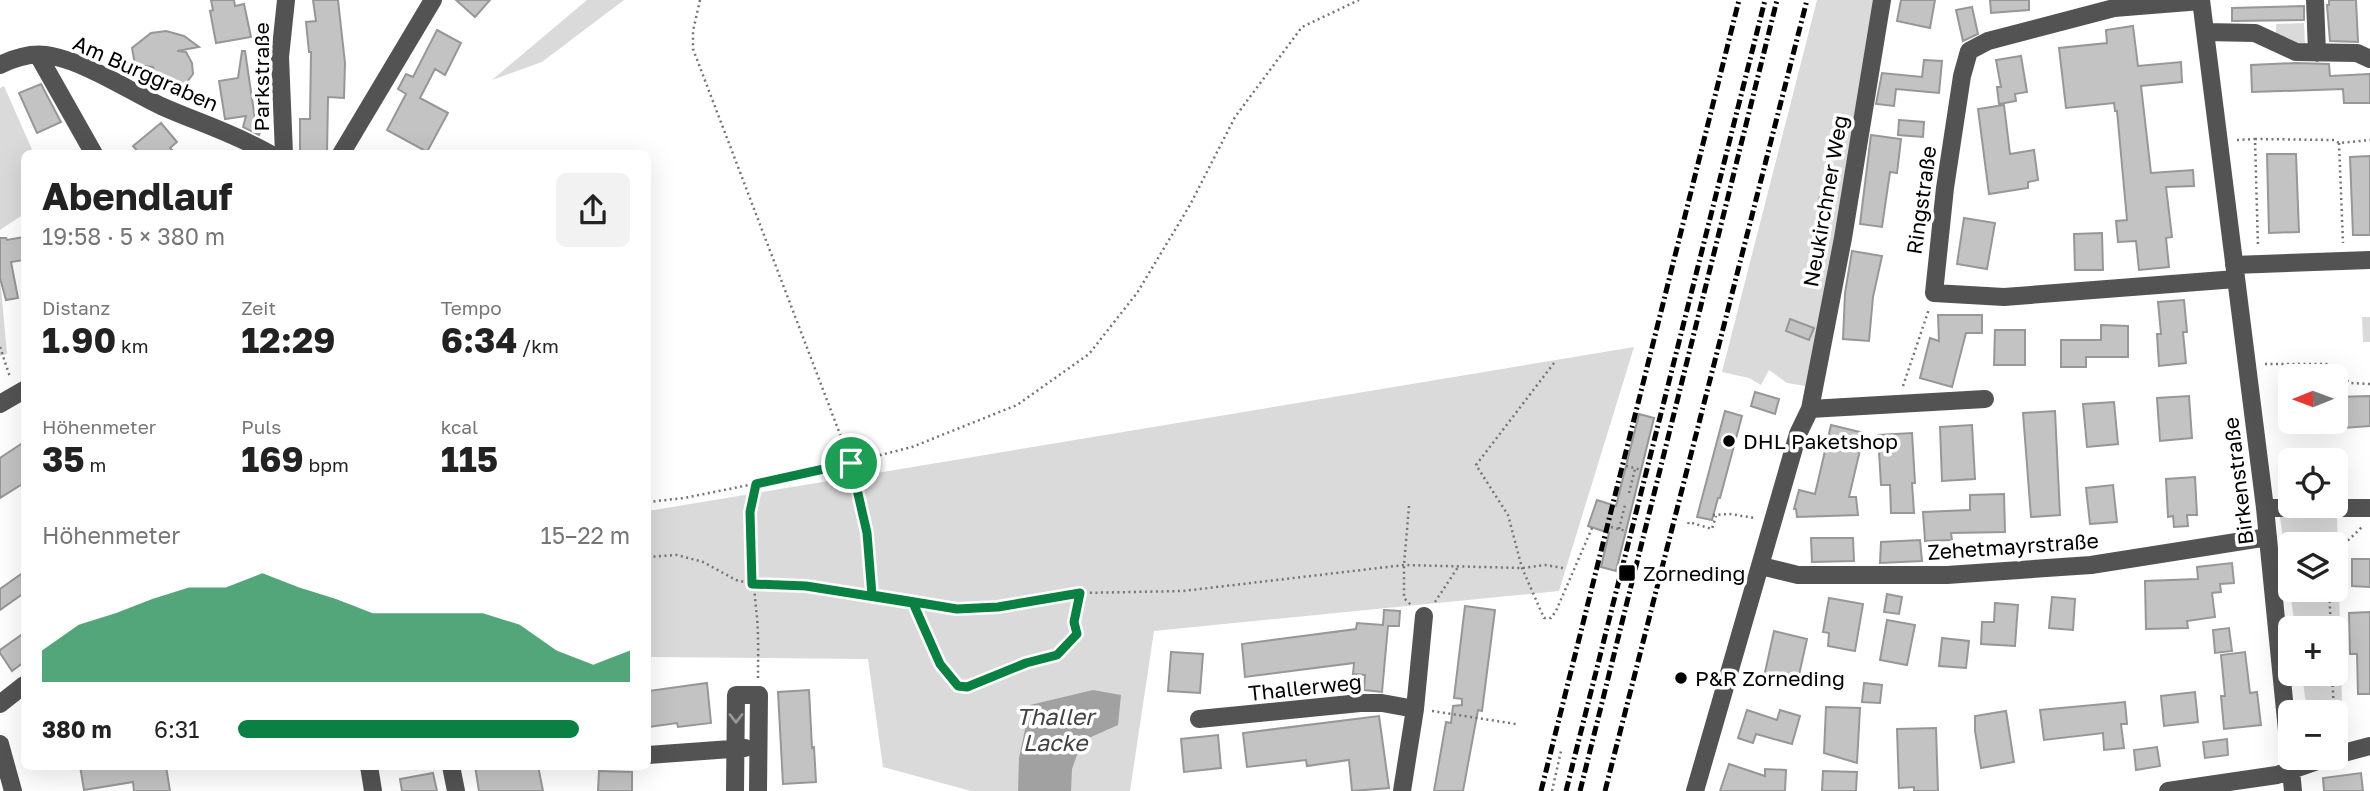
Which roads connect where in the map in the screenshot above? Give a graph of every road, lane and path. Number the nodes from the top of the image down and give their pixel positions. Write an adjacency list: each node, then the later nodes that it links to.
1 (286, 0): 19 (street, Parkstraße)
2 (433, 0): 20 (street)
3 (700, 0): 34 (path)
4 (1359, 0): 34 (path)
5 (1882, 0): 33 (street, Neukirchner Weg)
6 (2315, 0): 9 (street)
7 (2201, 1): 8 (street, Birkenstraße); 25 (street, Ringstraße)
8 (2205, 32): 9 (street); 24 (street, Birkenstraße)
9 (2317, 52): 11 (street)
10 (38, 55): 12 (street, Am Burggraben); 17 (street); 18 (street, Am Burggraben)
11 (2370, 59)
12 (0, 65)
13 (2255, 139): 15 (path); 16 (path); 23 (path)
14 (2370, 140): 16 (path)
15 (2231, 141)
16 (2339, 143): 22 (path)
17 (92, 150)
18 (261, 150)
19 (284, 150)
20 (343, 150)
21 (2370, 260): 22 (street)
22 (2344, 261): 23 (street)
23 (2257, 264): 24 (street)
24 (2235, 272): 25 (street); 43 (street, Birkenstraße)
25 (1934, 293): 30 (path)
26 (0, 347): 31 (path)
27 (1553, 363): 58 (path)
28 (2268, 365): 29 (path)
29 (2370, 384)
30 (1901, 392)
31 (13, 396)
32 (1984, 399): 33 (street)
33 (1810, 409): 57 (street, Neukirchner Weg)
34 (851, 463): 38 (path); 62 (path)
35 (1626, 466): 36 (path)
36 (1635, 469): 37 (path); 39 (path)
37 (1642, 470)
38 (756, 484): 40 (path); 60 (path)
39 (1629, 493)
40 (651, 502)
41 (1625, 505): 50 (path)
42 (1409, 506): 55 (path)
43 (2264, 508): 44 (street); 52 (street, Birkenstraße)
44 (2370, 508)
45 (1753, 517): 47 (path)
46 (2370, 519): 53 (path)
47 (1688, 524)
48 (1611, 527): 50 (path)
49 (1592, 528): 58 (path)
50 (1619, 529): 51 (path)
51 (1626, 531)
52 (2268, 537): 57 (street, Zehetmayrstraße); 67 (street, Birkenstraße)
53 (2348, 540)
54 (651, 557): 60 (path)
55 (1404, 565): 56 (path); 61 (path); 64 (path)
56 (1458, 566): 58 (path); 64 (path)
57 (1762, 566): 90 (street, Neukirchner Weg)
58 (1522, 568): 59 (path)
59 (1563, 568)
60 (752, 584): 62 (path); 66 (path)
61 (1080, 593): 63 (path); 63 (path)
62 (872, 595): 63 (path)
63 (913, 603)
64 (1423, 616): 69 (street)
65 (21, 687): 68 (street)
66 (759, 695): 75 (street); 76 (street, one-way to 76)
67 (2284, 700)
68 (0, 704)
69 (1415, 709): 71 (street, Thallerweg); 88 (street)
70 (1445, 713): 72 (path)
71 (1199, 719)
72 (1516, 724)
73 (0, 744): 83 (street)
74 (2370, 746): 78 (street)
75 (758, 747): 76 (street); 87 (street)
76 (736, 750): 79 (street); 86 (street)
77 (1561, 751): 89 (path)
78 (2348, 752)
79 (651, 755)
80 (370, 770): 84 (street)
81 (452, 770): 85 (street)
82 (2291, 770): 91 (street); 92 (street, Birkenstraße)
83 (13, 791)
84 (373, 791)
85 (456, 791)
86 (735, 791)
87 (758, 791)
88 (1402, 791)
89 (1552, 791)
90 (1695, 791)
91 (2168, 791)
92 (2293, 791)

